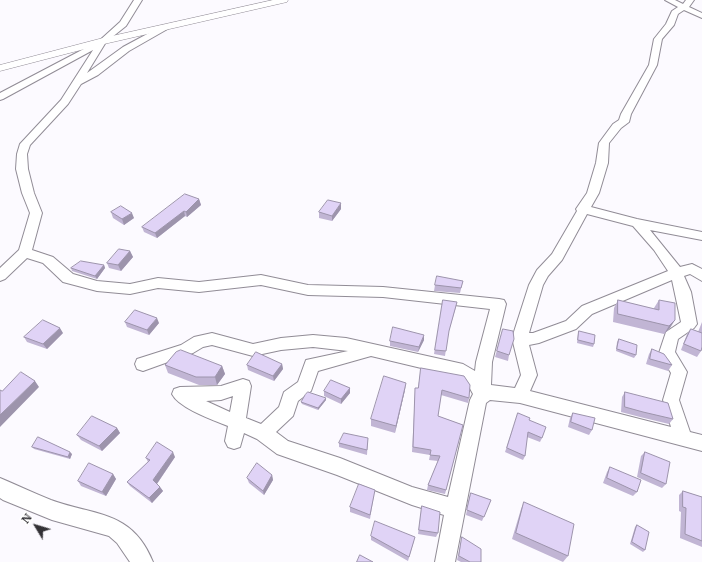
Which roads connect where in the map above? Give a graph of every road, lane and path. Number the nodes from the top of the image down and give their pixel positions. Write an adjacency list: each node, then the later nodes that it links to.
1 (138, 0): 7 (street)
2 (284, 0): 6 (street)
3 (669, 0): 4 (street)
4 (686, 4): 5 (street); 11 (street)
5 (702, 16)
6 (167, 27): 7 (street); 9 (street)
7 (103, 41): 8 (street); 9 (street); 10 (street)
8 (0, 68)
9 (78, 83): 14 (street)
10 (0, 97)
11 (582, 209): 12 (street); 18 (street)
12 (637, 223): 13 (street); 15 (street)
13 (702, 236)
14 (25, 252): 16 (street); 21 (street)
15 (677, 274): 17 (street); 18 (street); 24 (street)
16 (0, 276)
17 (702, 276)
18 (520, 338): 22 (street)
19 (371, 350): 20 (street); 21 (street); 23 (street)
20 (143, 364)
21 (482, 395): 22 (street); 28 (street)
22 (520, 396): 24 (street)
23 (262, 433): 25 (street); 28 (street)
24 (683, 437): 26 (street)
25 (234, 441)
26 (702, 443)
27 (0, 487): 29 (street)
28 (454, 509): 30 (street)
29 (143, 562)
30 (446, 562)

